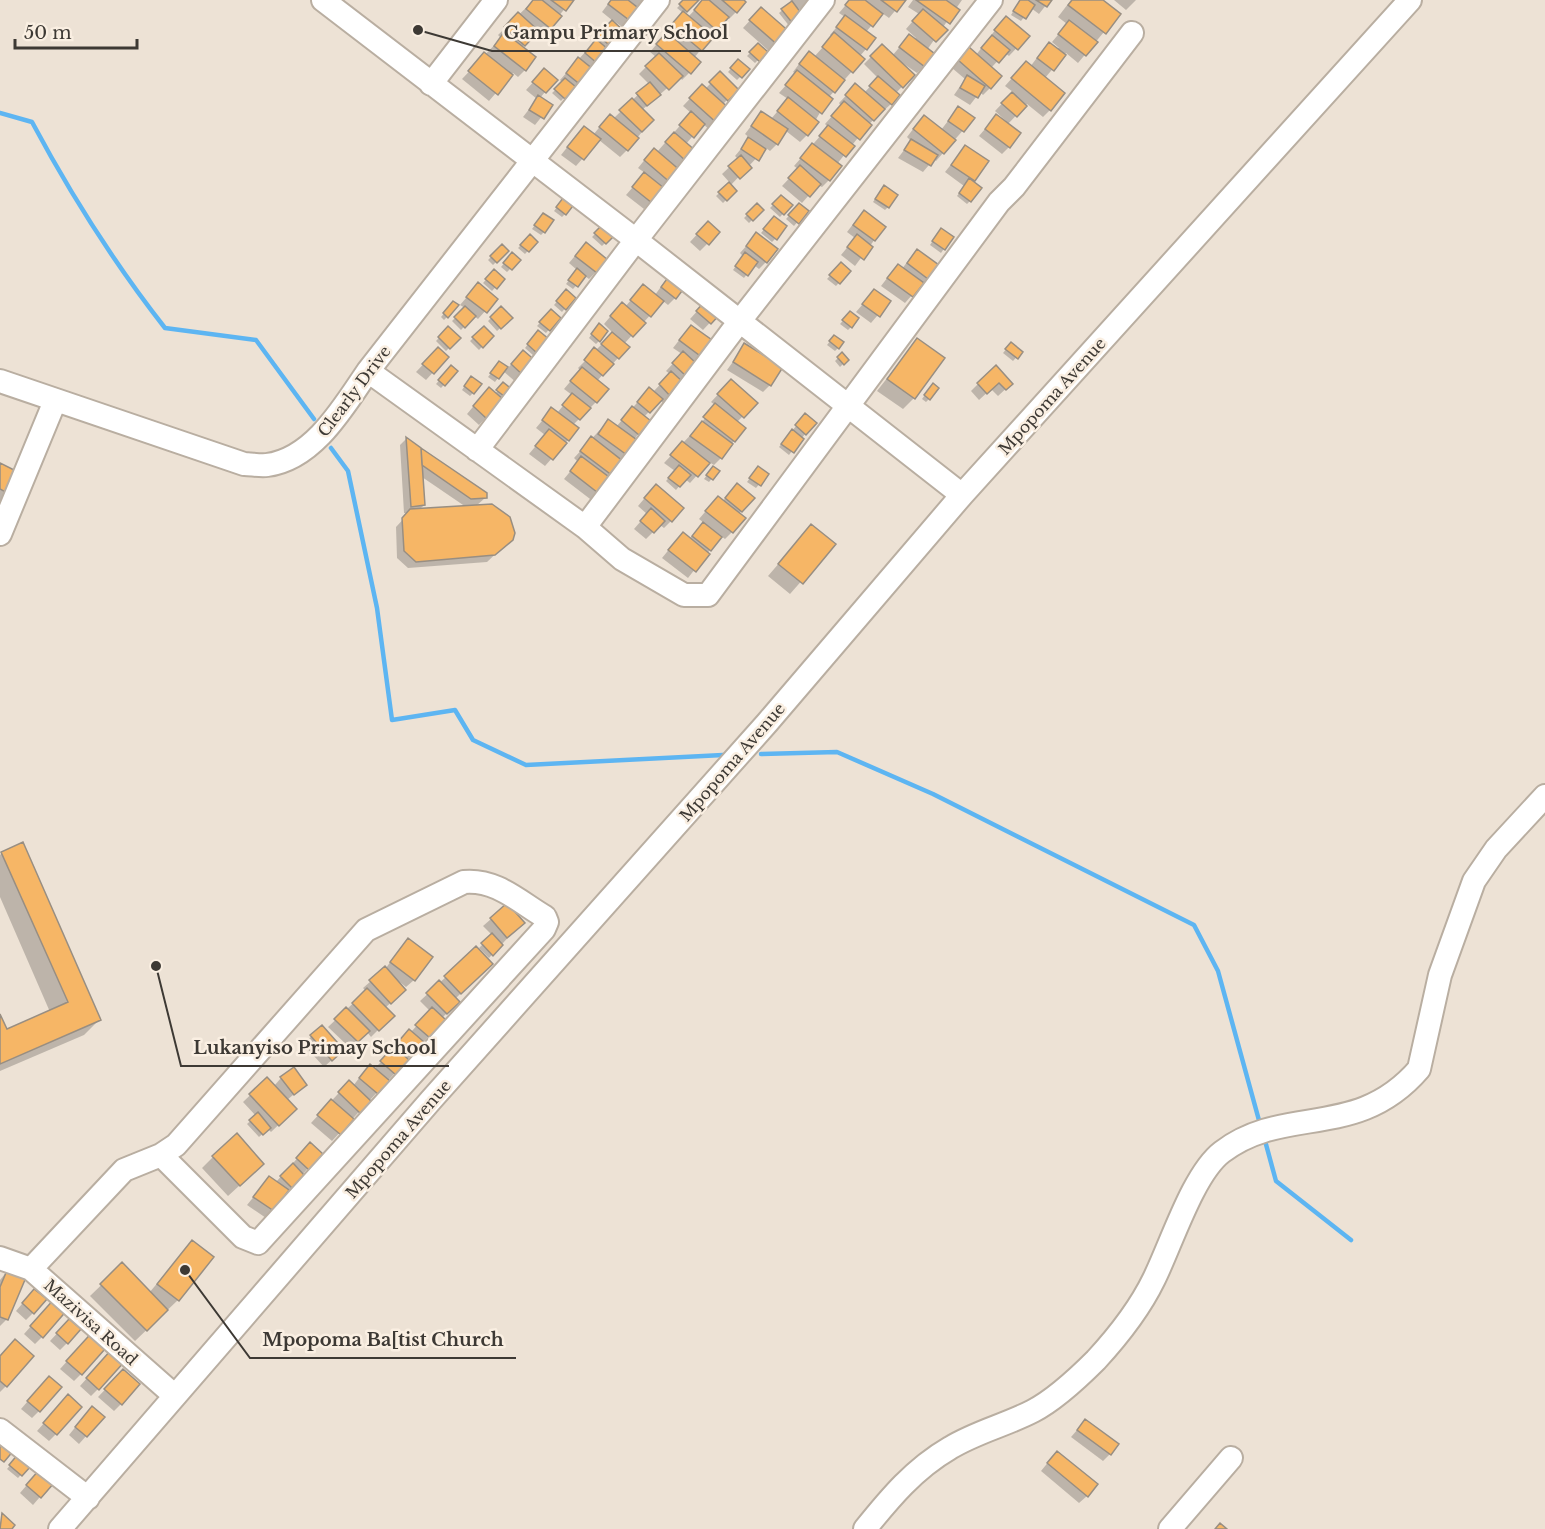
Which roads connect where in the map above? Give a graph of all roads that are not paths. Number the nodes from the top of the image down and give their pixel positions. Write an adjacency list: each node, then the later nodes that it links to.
1 (323, 0): 8 (street)
2 (496, 0): 8 (street)
3 (658, 0): 9 (street, Clearly Drive)
4 (823, 0): 10 (street)
5 (991, 0): 11 (street)
6 (1410, 0): 17 (street, Mpopoma Avenue)
7 (1132, 33): 15 (street)
8 (431, 84): 9 (street)
9 (531, 161): 10 (street); 12 (street, Clearly Drive)
10 (636, 240): 11 (street); 16 (street)
11 (739, 322): 15 (street); 18 (street)
12 (368, 371): 14 (street, Clearly Drive); 16 (street)
13 (0, 381): 14 (street, Clearly Drive)
14 (55, 401): 19 (street)
15 (847, 404): 17 (street); 18 (street)
16 (477, 450): 18 (street)
17 (962, 495): 24 (street, Mpopoma Avenue)
18 (585, 528)
19 (0, 534)
20 (1545, 796): 29 (street)
21 (161, 1155): 21 (street); 23 (street)
22 (0, 1257): 23 (street, Mazivisa Road)
23 (31, 1269): 24 (street, Mazivisa Road)
24 (175, 1396): 27 (street, Mpopoma Avenue)
25 (0, 1430): 27 (street)
26 (1231, 1458): 30 (street)
27 (88, 1498): 28 (street, Mpopoma Avenue)
28 (60, 1529)
29 (865, 1529)
30 (1170, 1529)

